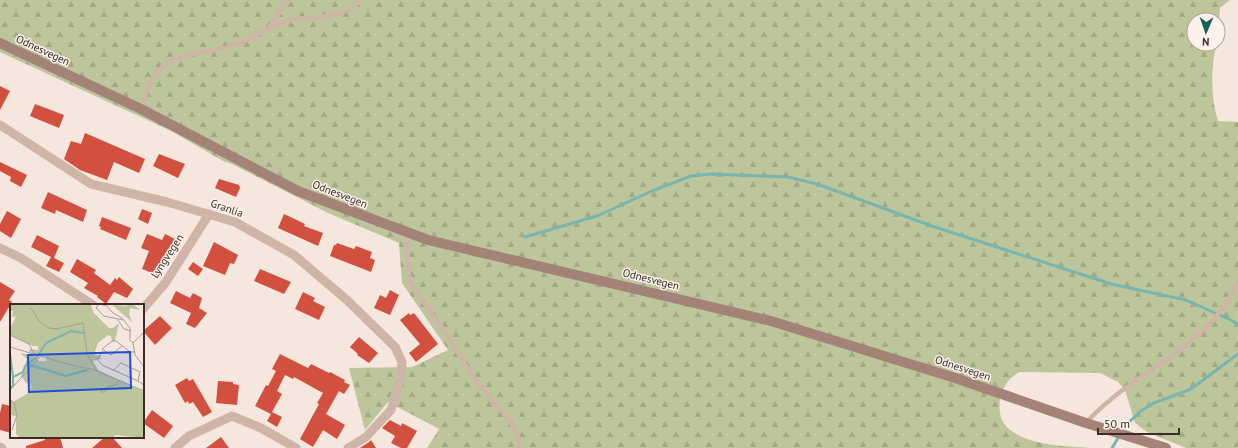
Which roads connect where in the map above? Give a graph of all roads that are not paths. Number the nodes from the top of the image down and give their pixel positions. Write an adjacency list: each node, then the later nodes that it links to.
1 (288, 0): 3 (lane)
2 (361, 0): 3 (lane)
3 (270, 26): 5 (lane)
4 (0, 43): 5 (main road, Odnesvegen)
5 (141, 109): 8 (main road, Odnesvegen)
6 (0, 125): 7 (street, Granlia)
7 (209, 214): 12 (street, Lyngvegen); 17 (street, Granlia)
8 (406, 232): 13 (main road, Odnesvegen); 18 (lane)
9 (0, 248): 11 (street)
10 (1238, 284): 13 (lane)
11 (91, 304)
12 (144, 308)
13 (1086, 423): 14 (main road, Odnesvegen)
14 (1153, 446): 19 (main road, Odnesvegen)
15 (175, 448): 16 (street)
16 (296, 448)
17 (348, 448)
18 (519, 448)
19 (1166, 448)

